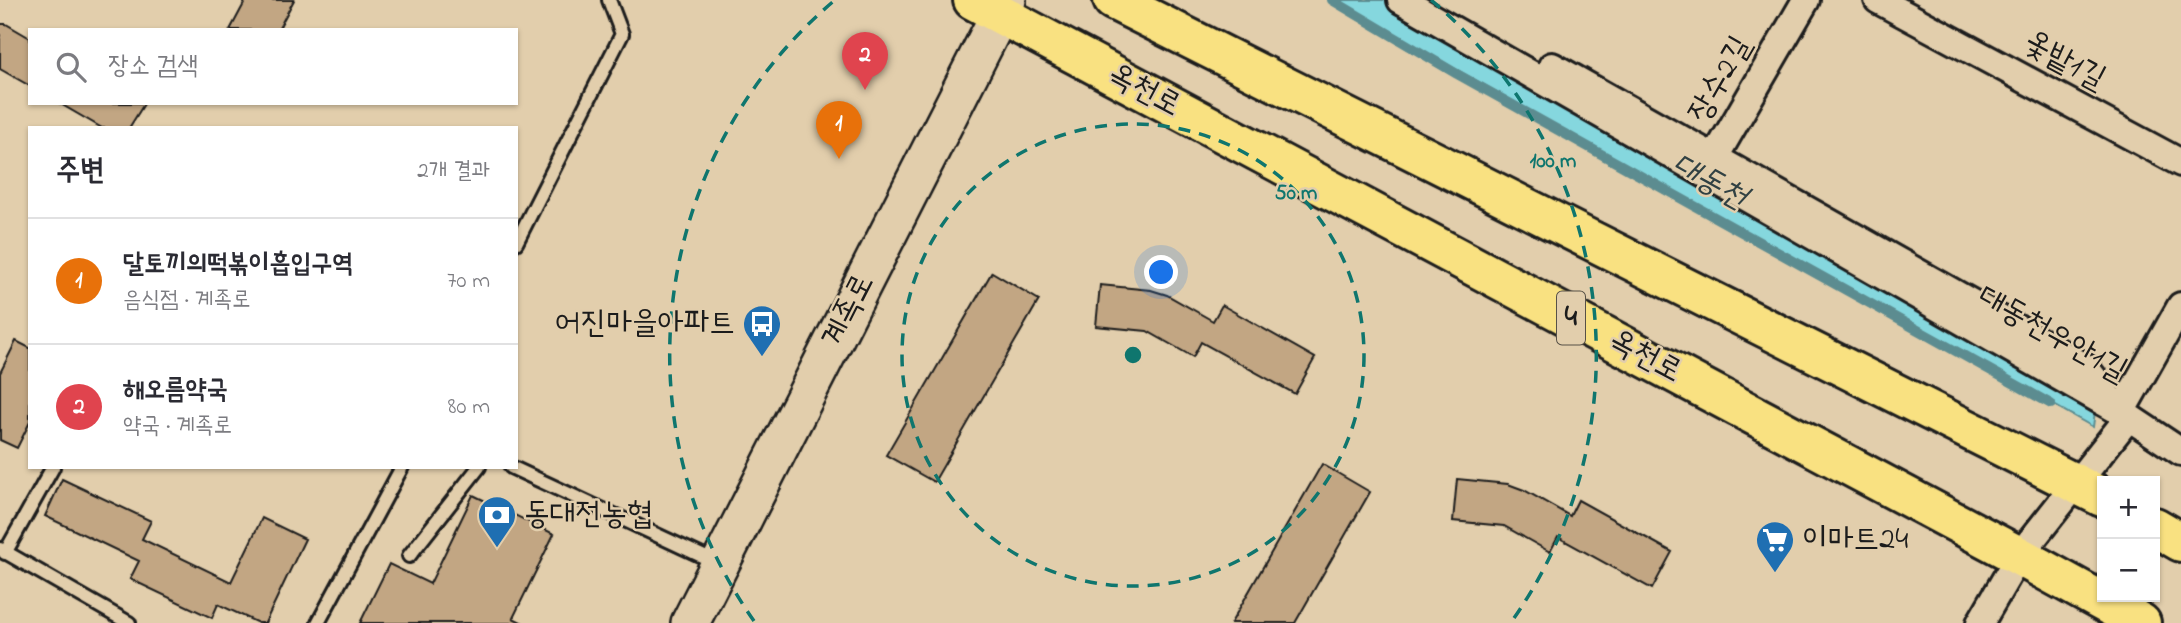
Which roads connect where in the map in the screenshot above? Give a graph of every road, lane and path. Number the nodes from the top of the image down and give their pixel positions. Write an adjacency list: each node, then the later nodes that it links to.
1 (609, 0): 10 (lane)
2 (1113, 0): 18 (main road)
3 (1401, 0): 12 (street, 대동천우안1길)
4 (1434, 0): 8 (street, 대동천우안1길)
5 (1806, 0): 8 (street, 장수2길)
6 (1878, 0): 9 (street, 옻밭1길)
7 (993, 5): 23 (main road, 옥천로 / 4); 24 (main road, 계족로)
8 (1715, 157): 12 (street, 대동천우안1길)
9 (2181, 163)
10 (518, 239)
11 (2181, 306): 12 (street)
12 (2124, 415): 13 (street, 대동천우안1길); 18 (street)
13 (2181, 452)
14 (52, 469): 21 (lane)
15 (401, 469): 26 (lane)
16 (477, 469): 22 (lane)
17 (515, 469): 24 (lane)
18 (2090, 490): 23 (street)
19 (2160, 530): 20 (main road)
20 (2181, 542)
21 (2, 551): 25 (lane)
22 (409, 556)
23 (2020, 556): 28 (street); 29 (main road, 옥천로 / 4)
24 (720, 565): 27 (main road, 계족로)
25 (129, 623)
26 (318, 623)
27 (690, 623)
28 (1980, 623)
29 (2141, 623)

